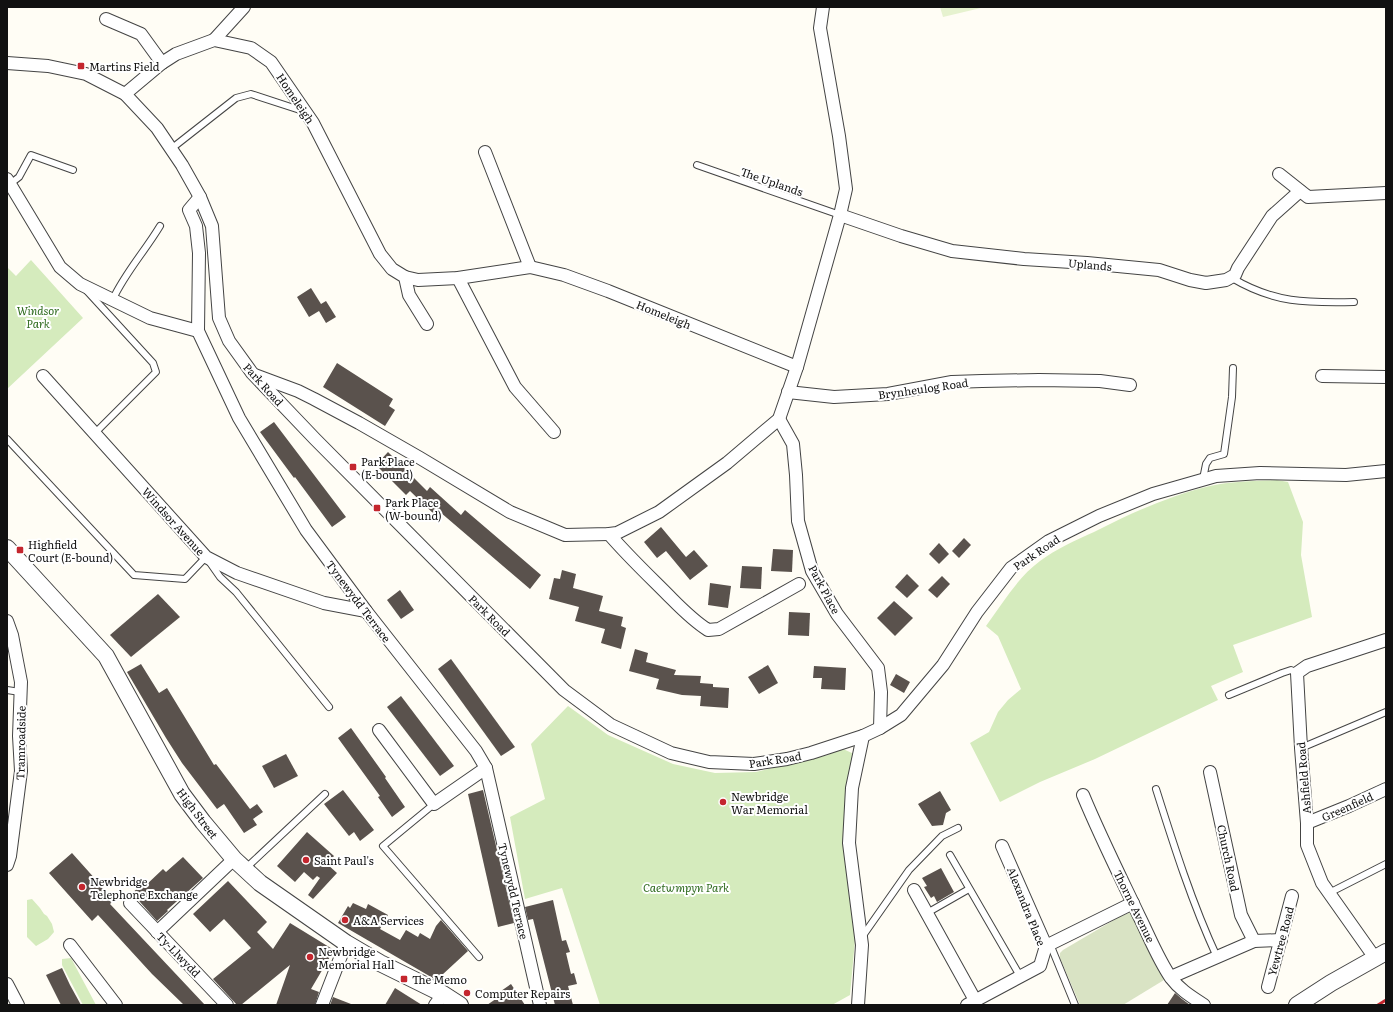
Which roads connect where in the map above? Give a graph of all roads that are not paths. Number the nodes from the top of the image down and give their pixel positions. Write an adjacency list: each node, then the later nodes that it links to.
1 (244, 7): 4 (street)
2 (823, 7): 18 (street)
3 (106, 19): 6 (street)
4 (214, 40): 6 (street); 8 (street, Homeleigh)
5 (7, 63): 7 (street, Park Road)
6 (162, 63): 7 (street)
7 (125, 94): 9 (street, Park Road)
8 (305, 111): 9 (lane); 21 (street, Homeleigh)
9 (171, 149): 17 (street, Park Road)
10 (485, 152): 20 (street)
11 (697, 165): 18 (lane, The Uplands)
12 (73, 170): 14 (lane)
13 (1279, 174): 15 (street)
14 (8, 182): 24 (street)
15 (1300, 191): 16 (street); 23 (street)
16 (1386, 192)
17 (200, 197): 28 (street, Tynewydd Terrace); 31 (street, Park Road)
18 (840, 215): 23 (street, Uplands); 29 (street)
19 (160, 226): 25 (lane)
20 (530, 267): 22 (street, Homeleigh); 29 (street, Homeleigh)
21 (405, 277): 22 (street, Homeleigh); 27 (street)
22 (458, 278): 38 (street)
23 (1232, 278): 26 (lane)
24 (80, 284): 25 (street); 39 (lane)
25 (113, 300): 28 (street)
26 (1354, 302)
27 (427, 324)
28 (198, 331): 47 (street, Tynewydd Terrace)
29 (797, 366): 36 (street)
30 (1233, 368): 42 (lane)
31 (252, 374): 43 (street); 58 (street, Park Road)
32 (43, 376): 39 (street, Windsor Avenue)
33 (1322, 376): 34 (street)
34 (1386, 377)
35 (1130, 385): 36 (street, Brynheulog Road)
36 (788, 392): 37 (street)
37 (779, 419): 43 (street); 56 (street, Park Place)
38 (554, 432)
39 (95, 433): 45 (street, Windsor Avenue)
40 (7, 439): 45 (lane)
41 (1386, 471): 42 (street, Park Road)
42 (1203, 479): 56 (street, Park Road)
43 (609, 534): 46 (street, Park Place)
44 (7, 548): 71 (street, High Street)
45 (206, 557): 47 (street, Windsor Avenue); 54 (lane)
46 (799, 584)
47 (366, 611): 60 (street, Tynewydd Terrace)
48 (7, 621): 52 (street, Tramroadside)
49 (1386, 640): 50 (street)
50 (1297, 673): 53 (lane); 59 (street, Ashfield Road)
51 (7, 690): 52 (lane)
52 (20, 692): 73 (street, Tramroadside)
53 (1229, 695)
54 (329, 707)
55 (1386, 712): 59 (lane)
56 (880, 728): 58 (street, Park Road)
57 (379, 730): 66 (street)
58 (863, 736): 82 (street)
59 (1301, 748): 67 (street, Ashfield Road)
60 (486, 768): 66 (street); 102 (street, Tynewydd Terrace)
61 (1210, 772): 84 (street, Church Road)
62 (1156, 789): 90 (lane)
63 (1386, 789): 67 (street, Greenfield)
64 (325, 794): 71 (lane)
65 (1083, 795): 78 (street, Thorne Avenue)
66 (434, 804): 89 (lane)
67 (1307, 823): 76 (street, Ashfield Road)
68 (958, 828): 82 (lane)
69 (1002, 846): 87 (street, Alexandra Place)
70 (950, 855): 74 (lane)
71 (240, 864): 81 (street); 85 (street, High Street)
72 (1386, 864): 76 (lane)
73 (7, 865)
74 (969, 889): 80 (lane); 91 (lane)
75 (914, 890): 80 (street, Alexandra Place)
76 (1329, 893): 88 (street, Ashfield Road)
77 (1292, 896): 83 (street, Yewtree Road)
78 (1133, 903): 87 (street); 92 (street, Thorne Avenue)
79 (130, 904): 81 (street, Ty-Llwydd)
80 (927, 913): 96 (street, Alexandra Place)
81 (157, 932): 99 (street, Ty-Llwydd)
82 (861, 938): 103 (street)
83 (1281, 940): 84 (street); 94 (street, Yewtree Road)
84 (1254, 942): 90 (street)
85 (346, 943): 95 (street, High Street); 100 (street)
86 (70, 945): 98 (street)
87 (1048, 945): 91 (street, Alexandra Place); 104 (lane)
88 (1380, 955): 106 (street)
89 (479, 957)
90 (1217, 957): 92 (street)
91 (1020, 976): 96 (street, Alexandra Place)
92 (1171, 978): 105 (street, Thorne Avenue)
93 (7, 984): 97 (street)
94 (1268, 987)
95 (439, 1000): 101 (street, High Street)
96 (971, 1003)
97 (18, 1005)
98 (116, 1005)
99 (227, 1005)
100 (322, 1005)
101 (460, 1005)
102 (540, 1005)
103 (858, 1005)
104 (1075, 1005)
105 (1204, 1005)
106 (1297, 1005)

